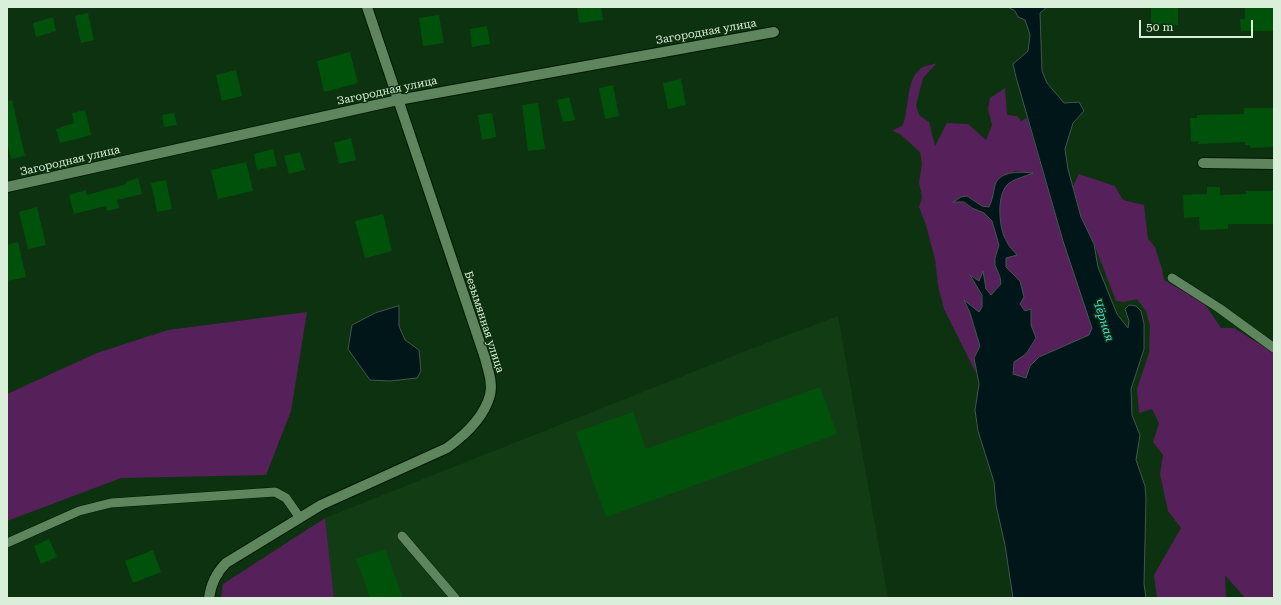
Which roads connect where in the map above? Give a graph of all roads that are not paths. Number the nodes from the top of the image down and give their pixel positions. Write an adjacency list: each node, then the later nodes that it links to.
1 (367, 7): 3 (street, Безымянная улица)
2 (774, 32): 3 (street, Загородная улица)
3 (398, 100): 6 (street, Загородная улица); 9 (street, Безымянная улица)
4 (1203, 163): 5 (street)
5 (1274, 164)
6 (7, 187)
7 (1172, 278): 8 (lane)
8 (1274, 348)
9 (300, 518): 11 (lane); 12 (street, Безымянная улица)
10 (402, 536): 13 (lane)
11 (7, 542)
12 (209, 598)
13 (455, 598)

